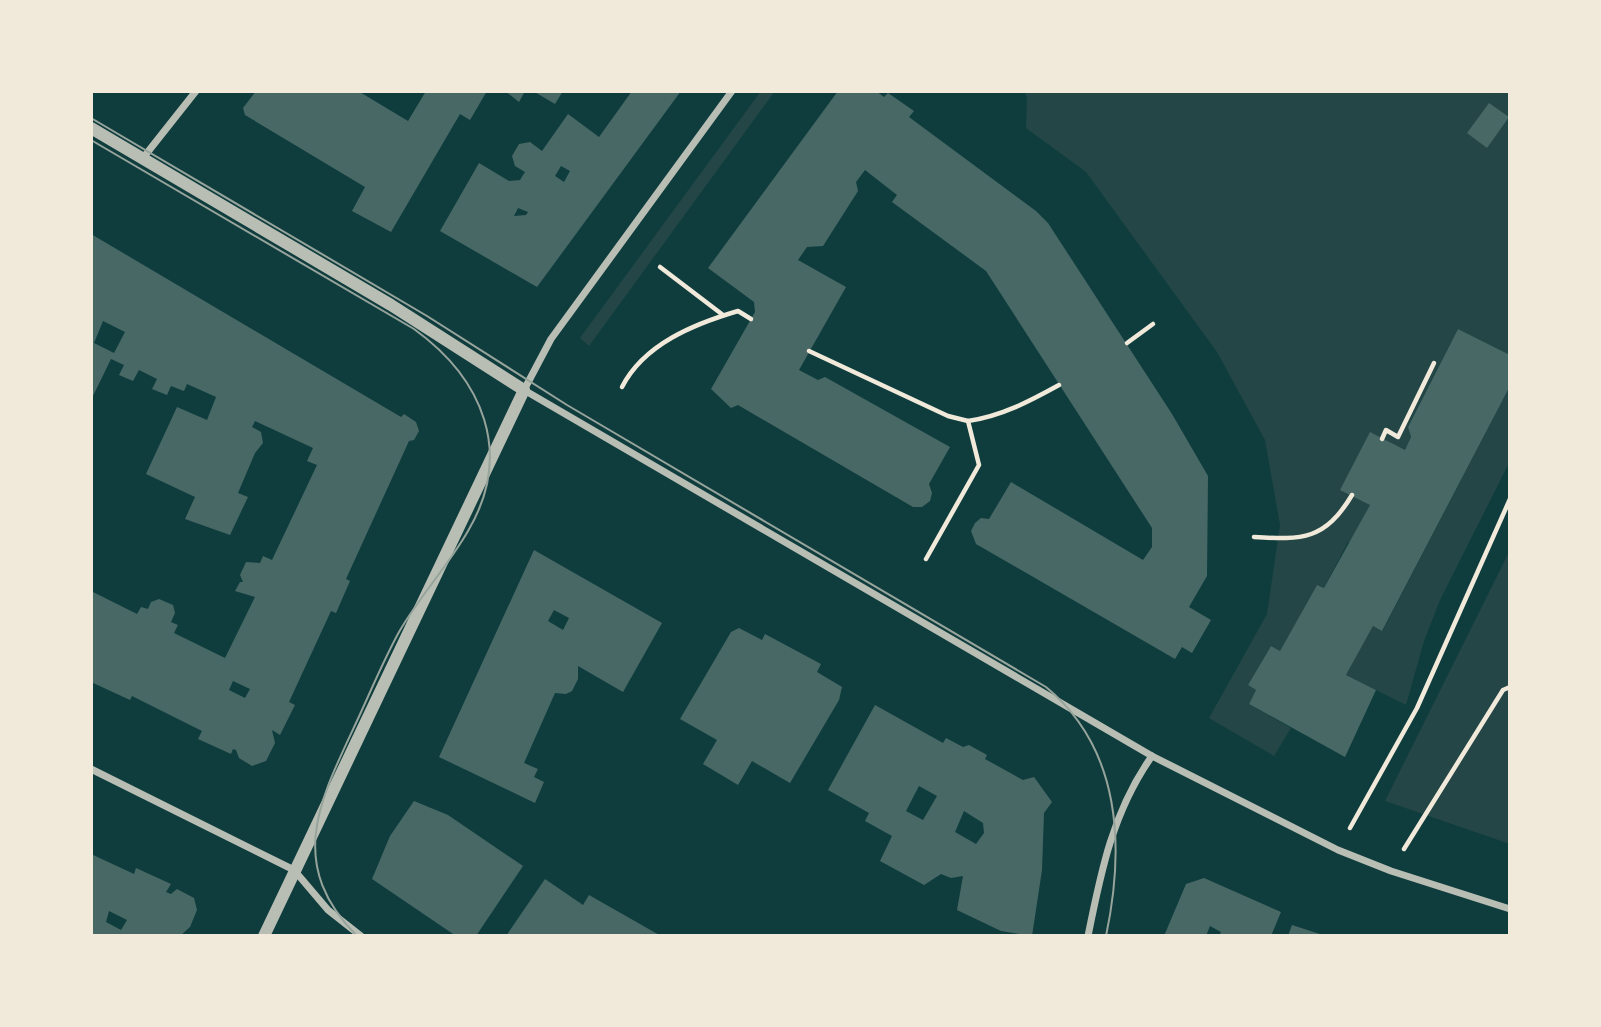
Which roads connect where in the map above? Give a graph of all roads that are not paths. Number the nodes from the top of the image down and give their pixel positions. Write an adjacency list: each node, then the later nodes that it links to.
1 (196, 91): 4 (street)
2 (732, 91): 5 (street)
3 (91, 128): 4 (street)
4 (143, 158): 5 (street)
5 (524, 390): 6 (street); 8 (street)
6 (1152, 756): 9 (street); 12 (street)
7 (91, 769): 8 (street)
8 (294, 870): 10 (street); 11 (street)
9 (1510, 909)
10 (264, 936)
11 (361, 936)
12 (1088, 936)

